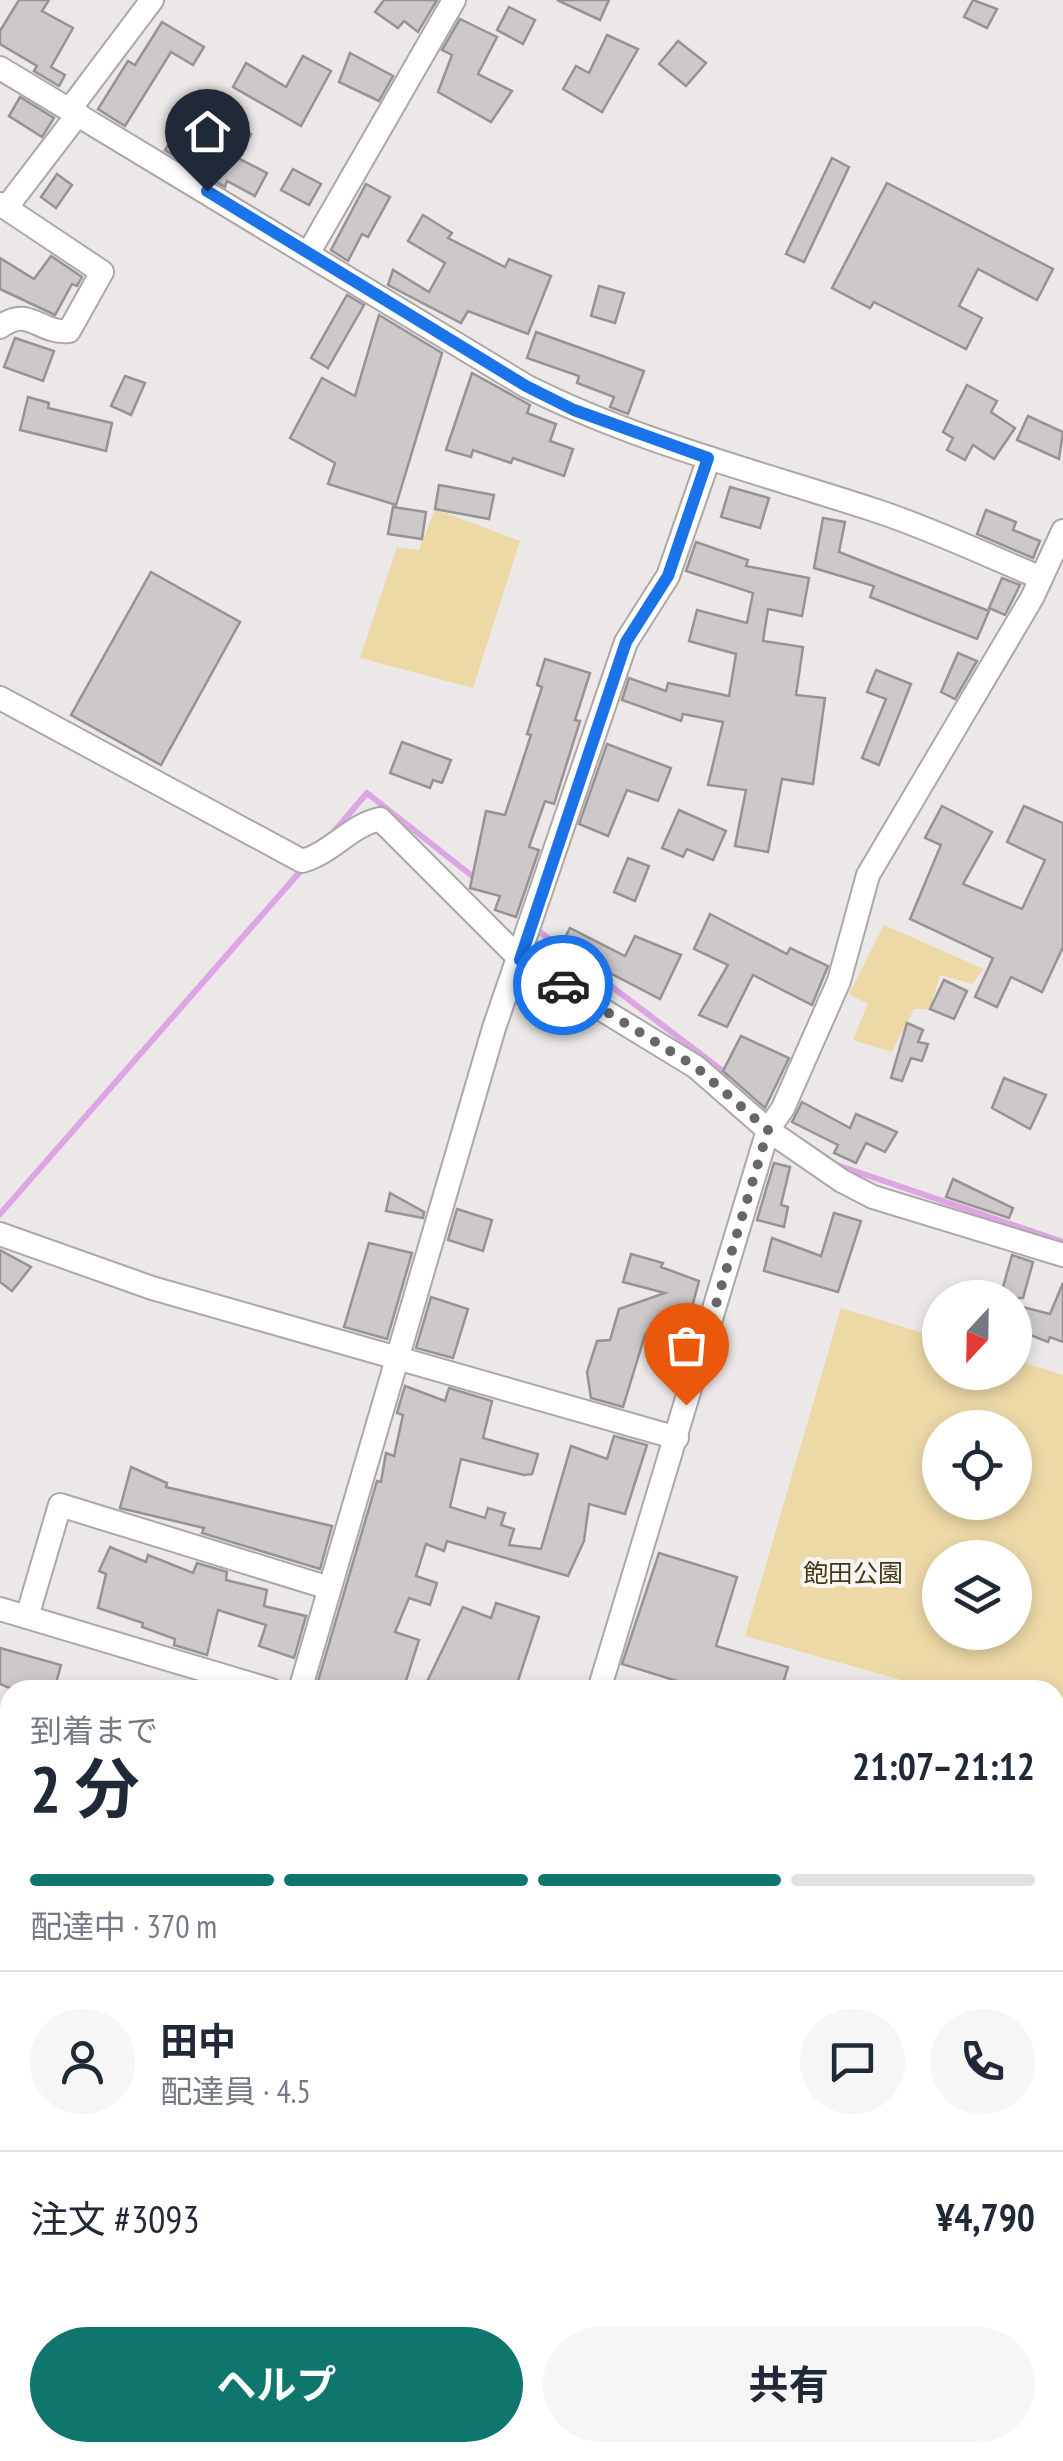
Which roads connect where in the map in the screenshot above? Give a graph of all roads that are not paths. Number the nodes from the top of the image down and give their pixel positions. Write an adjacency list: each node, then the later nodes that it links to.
1 (152, 0): 4 (street)
2 (454, 0): 6 (street)
3 (0, 68): 4 (street)
4 (74, 112): 5 (street); 6 (street)
5 (3, 206): 7 (street)
6 (309, 252): 8 (street)
7 (0, 327)
8 (708, 458): 10 (street); 12 (street)
9 (1063, 531): 10 (street)
10 (1039, 577): 13 (street)
11 (0, 698): 12 (street)
12 (520, 960): 13 (street); 16 (street)
13 (768, 1130): 15 (street); 17 (street)
14 (0, 1234): 16 (street)
15 (1063, 1256)
16 (396, 1355): 17 (street); 18 (street)
17 (677, 1438): 23 (street)
18 (329, 1588): 20 (street); 22 (street)
19 (0, 1609): 20 (street)
20 (27, 1617): 21 (street)
21 (238, 1680)
22 (303, 1680)
23 (602, 1680)

